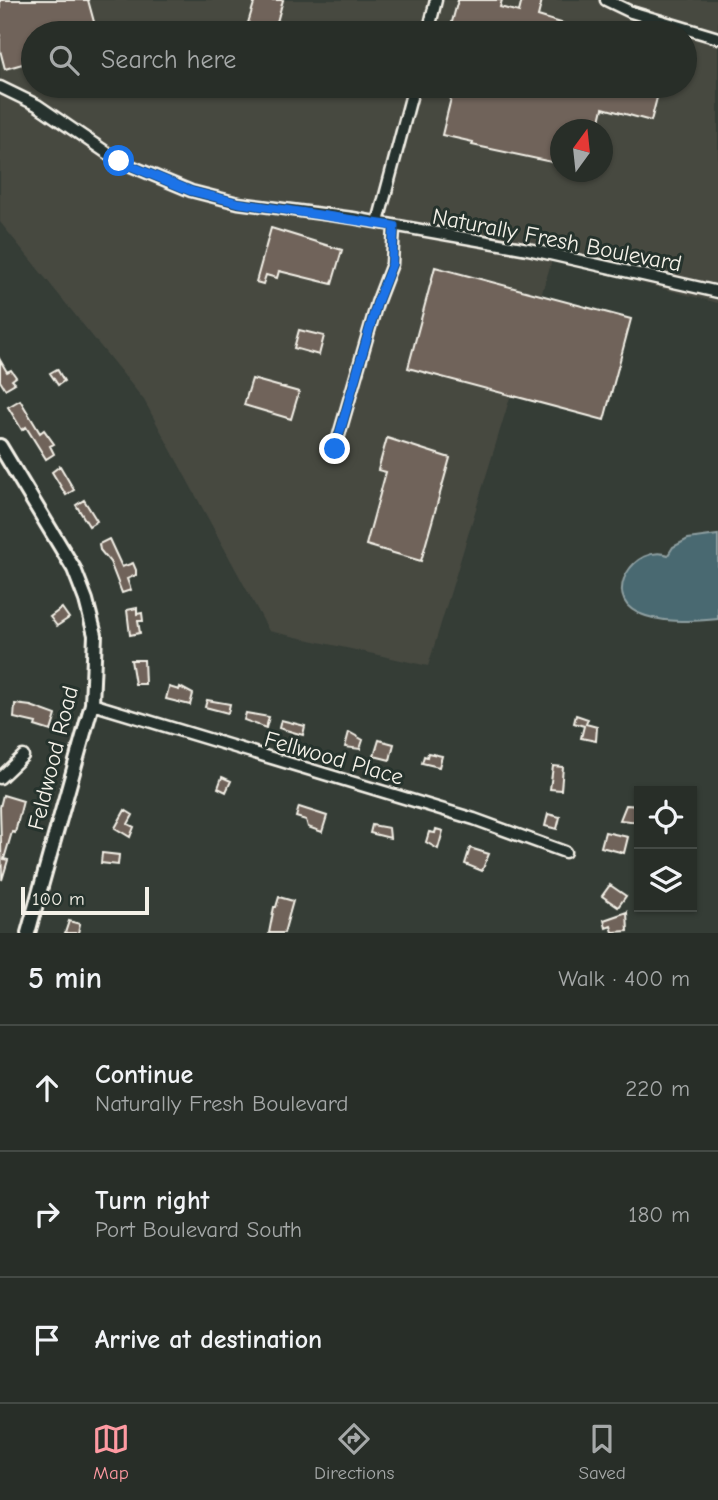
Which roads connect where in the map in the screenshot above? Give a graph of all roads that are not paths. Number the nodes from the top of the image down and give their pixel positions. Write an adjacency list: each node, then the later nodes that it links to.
1 (436, 0): 3 (street)
2 (606, 0): 4 (street)
3 (431, 21)
4 (661, 21)
5 (697, 32): 6 (street)
6 (718, 38)
7 (0, 87): 8 (street, Naturally Fresh Boulevard)
8 (21, 97)
9 (23, 98): 11 (street, Naturally Fresh Boulevard)
10 (411, 98): 11 (street)
11 (379, 222): 12 (street, Naturally Fresh Boulevard)
12 (394, 226): 13 (street, Naturally Fresh Boulevard); 15 (street)
13 (718, 292)
14 (0, 446): 16 (street, Feldwood Road)
15 (335, 449)
16 (92, 704): 19 (street, Fellwood Place); 20 (street, Feldwood Road)
17 (23, 756): 18 (street)
18 (0, 778)
19 (565, 852)
20 (28, 933)

